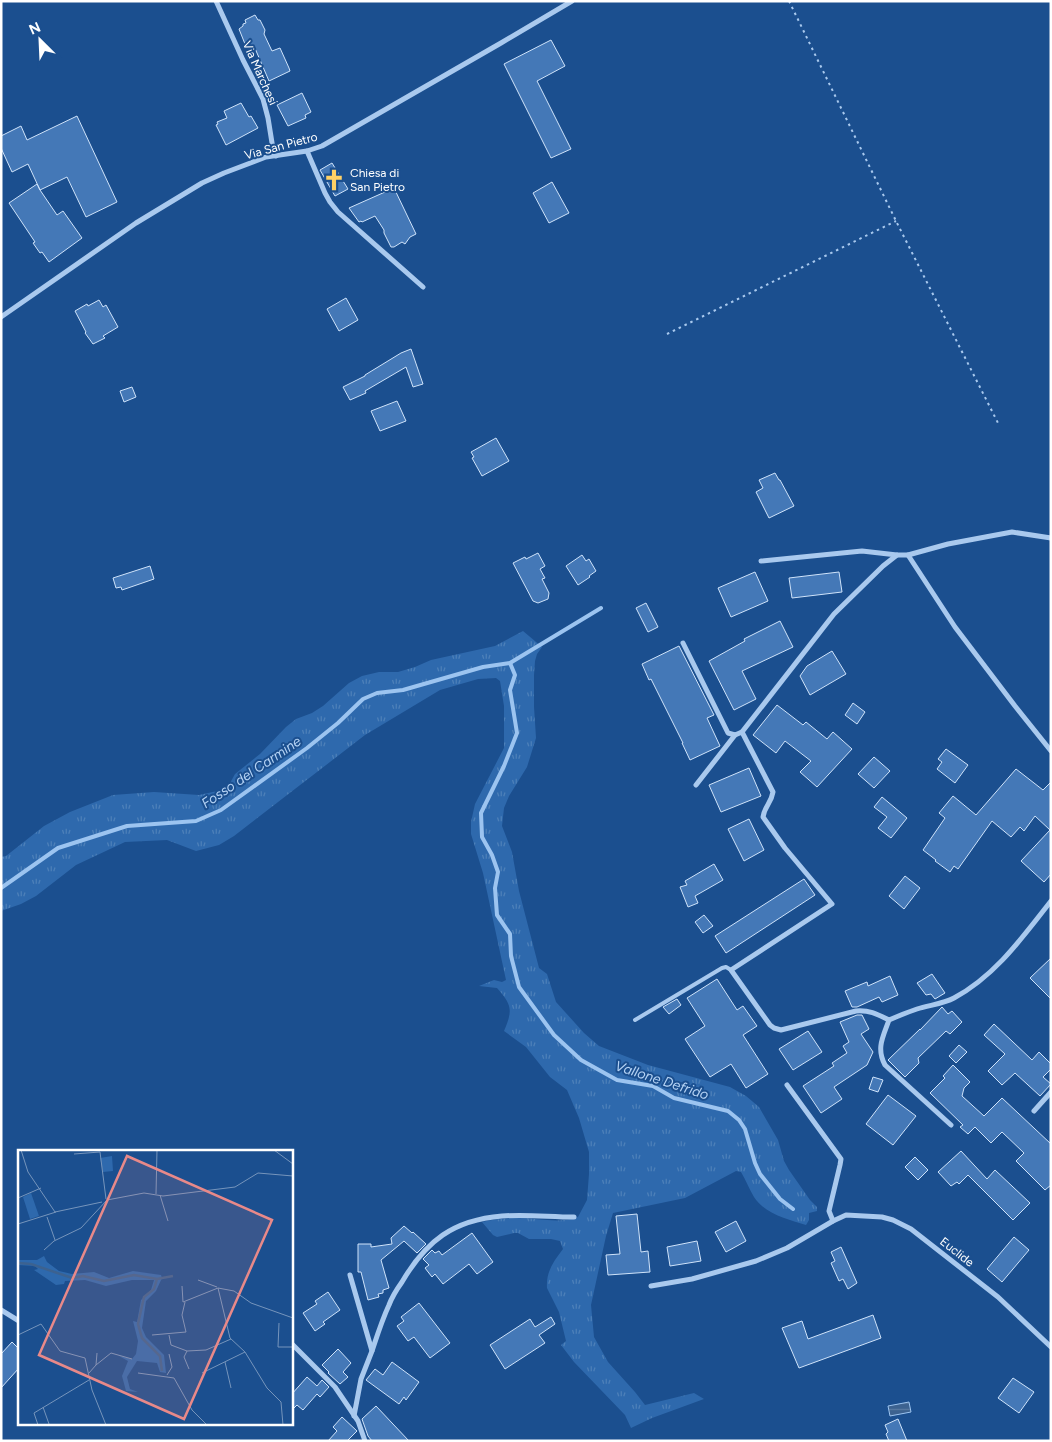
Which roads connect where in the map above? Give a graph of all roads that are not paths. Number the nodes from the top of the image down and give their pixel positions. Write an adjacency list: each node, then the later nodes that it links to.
1 (216, 1): 4 (street, Via Marchesi)
2 (572, 1): 3 (street, Via San Pietro)
3 (308, 151): 4 (street, Via San Pietro); 5 (street)
4 (276, 156): 6 (street, Via San Pietro)
5 (423, 287)
6 (1, 317)
7 (1051, 538): 9 (street)
8 (897, 555): 9 (street); 10 (street); 12 (street)
9 (908, 555): 14 (street)
10 (762, 561)
11 (683, 643): 13 (street)
12 (742, 732): 13 (street); 17 (street)
13 (735, 735): 15 (street)
14 (1051, 751)
15 (696, 785)
16 (1051, 902): 19 (street)
17 (731, 970): 18 (lane); 19 (street)
18 (635, 1020)
19 (889, 1020): 23 (street)
20 (787, 1085): 25 (street)
21 (1051, 1092): 22 (street)
22 (1034, 1111)
23 (951, 1125)
24 (574, 1217): 32 (street)
25 (833, 1221): 27 (street, Euclide); 31 (street, Euclide)
26 (350, 1274): 32 (street)
27 (651, 1286)
28 (1, 1310): 29 (street)
29 (18, 1320)
30 (292, 1344): 33 (street)
31 (1051, 1347)
32 (372, 1351): 33 (street)
33 (354, 1416): 34 (street)
34 (365, 1441)

